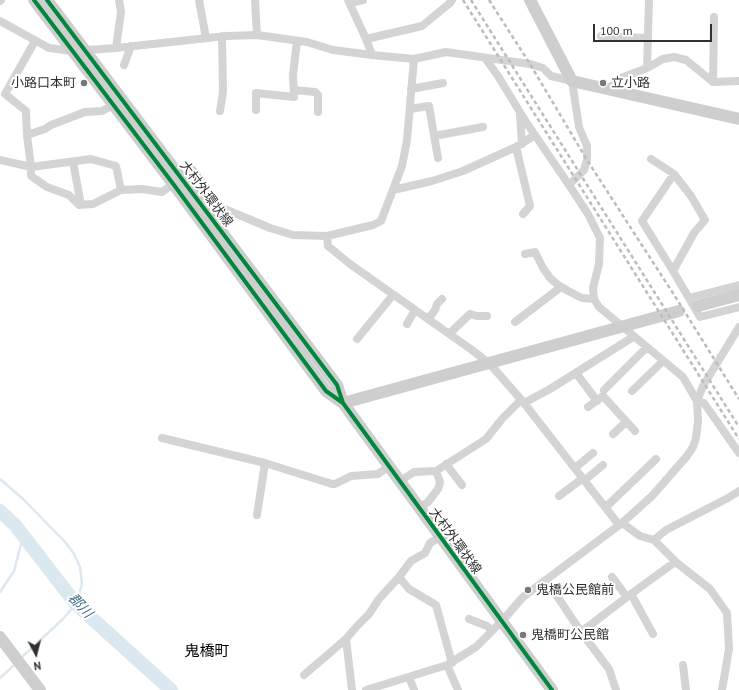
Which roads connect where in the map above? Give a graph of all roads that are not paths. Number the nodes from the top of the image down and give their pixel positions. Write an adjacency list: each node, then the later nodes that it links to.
1 (34, 0): 23 (main road, 大村外環状線)
2 (47, 0): 23 (main road, 大村外環状線)
3 (120, 0): 22 (street)
4 (199, 0): 16 (street)
5 (255, 0): 13 (street)
6 (363, 0): 10 (street)
7 (452, 0): 18 (street)
8 (530, 0): 29 (main road)
9 (649, 0): 17 (street)
10 (349, 2): 18 (street)
11 (714, 17): 31 (street)
12 (0, 21): 20 (street)
13 (257, 34): 14 (street); 19 (street)
14 (222, 36): 16 (street); 38 (street)
15 (601, 36): 17 (street)
16 (206, 38): 21 (street)
17 (648, 38): 28 (street)
18 (366, 39): 24 (street)
19 (297, 40): 24 (street); 35 (street)
20 (35, 41): 23 (street); 44 (street)
21 (131, 46): 22 (street); 27 (street)
22 (116, 48): 23 (street)
23 (79, 50): 36 (main road, 大村外環状線); 54 (main road, 大村外環状線)
24 (372, 55): 26 (street)
25 (485, 58): 26 (street); 29 (street); 41 (street)
26 (414, 59): 33 (street)
27 (124, 65)
28 (647, 68): 31 (street); 34 (street)
29 (572, 81): 34 (main road); 55 (street)
30 (739, 81): 31 (street)
31 (713, 82)
32 (443, 83): 33 (street)
33 (411, 89): 37 (street)
34 (608, 89): 42 (main road)
35 (294, 90): 39 (street); 40 (street)
36 (114, 105): 44 (street); 54 (main road, 大村外環状線)
37 (410, 109): 46 (street); 57 (street)
38 (220, 110)
39 (256, 110)
40 (318, 112)
41 (520, 112): 45 (street); 47 (street)
42 (739, 119)
43 (483, 127): 46 (street)
44 (27, 135): 52 (street)
45 (535, 135): 47 (street); 55 (street)
46 (434, 136): 48 (street)
47 (519, 146): 57 (street); 59 (street)
48 (438, 158)
49 (651, 159): 53 (street)
50 (0, 160): 52 (street)
51 (73, 162): 52 (street); 56 (street); 58 (street)
52 (31, 167): 58 (street)
53 (674, 174): 62 (street); 62 (street)
54 (178, 182): 56 (street); 60 (street); 91 (main road, 大村外環状線)
55 (569, 185): 69 (street)
56 (121, 190): 58 (street)
57 (393, 190): 60 (street)
58 (81, 205)
59 (523, 214)
60 (327, 236): 65 (street)
61 (525, 254): 64 (street)
62 (672, 271): 67 (street)
63 (739, 285): 67 (street)
64 (561, 287): 69 (street); 76 (street)
65 (393, 295): 72 (street); 81 (street)
66 (739, 295): 70 (main road)
67 (689, 298): 71 (street)
68 (442, 299): 75 (street)
69 (594, 299): 80 (street)
70 (698, 306)
71 (739, 307)
72 (415, 310): 75 (street); 77 (street)
73 (679, 311): 84 (main road)
74 (487, 316): 79 (street)
75 (428, 319): 79 (street)
76 (515, 322)
77 (407, 324)
78 (739, 327): 88 (street)
79 (449, 334): 84 (street)
80 (632, 336): 82 (street); 85 (street)
81 (357, 340)
82 (647, 347): 83 (street); 86 (street)
83 (663, 361): 87 (street); 88 (street)
84 (490, 364): 89 (street); 91 (main road)
85 (576, 373): 89 (street); 90 (street)
86 (604, 390)
87 (632, 391)
88 (697, 400): 98 (street); 114 (street)
89 (522, 401): 101 (street); 104 (street)
90 (597, 401): 92 (street); 93 (street)
91 (343, 403): 103 (main road, 大村外環状線)
92 (588, 407)
93 (626, 422): 94 (street); 95 (street)
94 (634, 431)
95 (613, 434)
96 (162, 438): 100 (street)
97 (593, 452): 104 (street)
98 (739, 453)
99 (656, 459): 111 (street)
100 (265, 463): 103 (street); 113 (street)
101 (446, 464): 105 (street); 108 (street)
102 (603, 465): 106 (street)
103 (389, 466): 107 (main road, 大村外環状線)
104 (575, 468): 106 (street)
105 (436, 471): 107 (street); 112 (street)
106 (584, 479): 110 (street); 111 (street)
107 (400, 481): 112 (main road, 大村外環状線)
108 (462, 485)
109 (739, 491): 116 (street)
110 (559, 496)
111 (606, 507): 114 (street)
112 (419, 508): 115 (main road, 大村外環状線)
113 (257, 515)
114 (620, 524): 116 (street); 120 (street)
115 (440, 536): 118 (street); 123 (main road, 大村外環状線)
116 (654, 540): 141 (street)
117 (675, 562): 121 (street)
118 (399, 577): 128 (street); 129 (street)
119 (612, 577): 121 (street)
120 (547, 578): 123 (street); 125 (street)
121 (629, 596): 125 (street); 126 (street)
122 (469, 619): 124 (street)
123 (502, 621): 124 (street); 138 (main road, 大村外環状線)
124 (492, 631): 129 (street)
125 (581, 632): 139 (street)
126 (653, 634)
127 (0, 637): 133 (main road)
128 (346, 639): 131 (street); 134 (street)
129 (450, 664): 132 (street); 137 (street)
130 (683, 666): 140 (street)
131 (304, 675)
132 (409, 676): 135 (street); 136 (street)
133 (40, 690)
134 (352, 690)
135 (366, 690)
136 (414, 690)
137 (458, 690)
138 (552, 690)
139 (616, 690)
140 (686, 690)
141 (722, 690)

